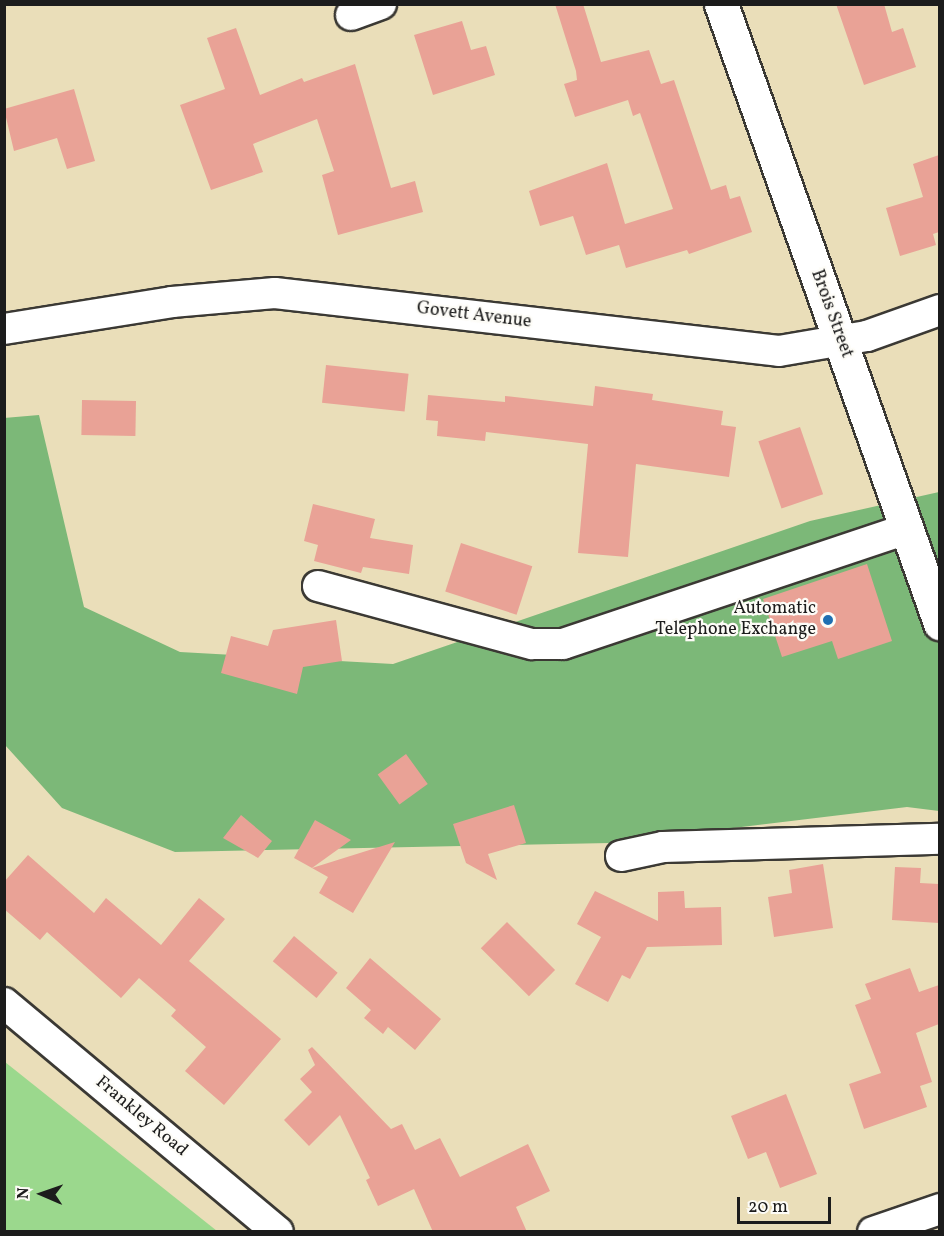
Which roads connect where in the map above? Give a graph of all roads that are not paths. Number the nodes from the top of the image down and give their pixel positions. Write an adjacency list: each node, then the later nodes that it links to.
1 (381, 4): 3 (street)
2 (722, 4): 6 (main road, Brois Street)
3 (351, 15)
4 (939, 310): 6 (street, Govett Avenue)
5 (4, 329): 6 (street, Govett Avenue)
6 (840, 338): 7 (main road, Brois Street)
7 (907, 529): 8 (street); 9 (main road, Brois Street)
8 (318, 586)
9 (939, 623)
10 (939, 839): 11 (street)
11 (621, 856)
12 (4, 1003): 14 (street, Frankley Road)
13 (939, 1209): 15 (street)
14 (278, 1232)
15 (873, 1232)

